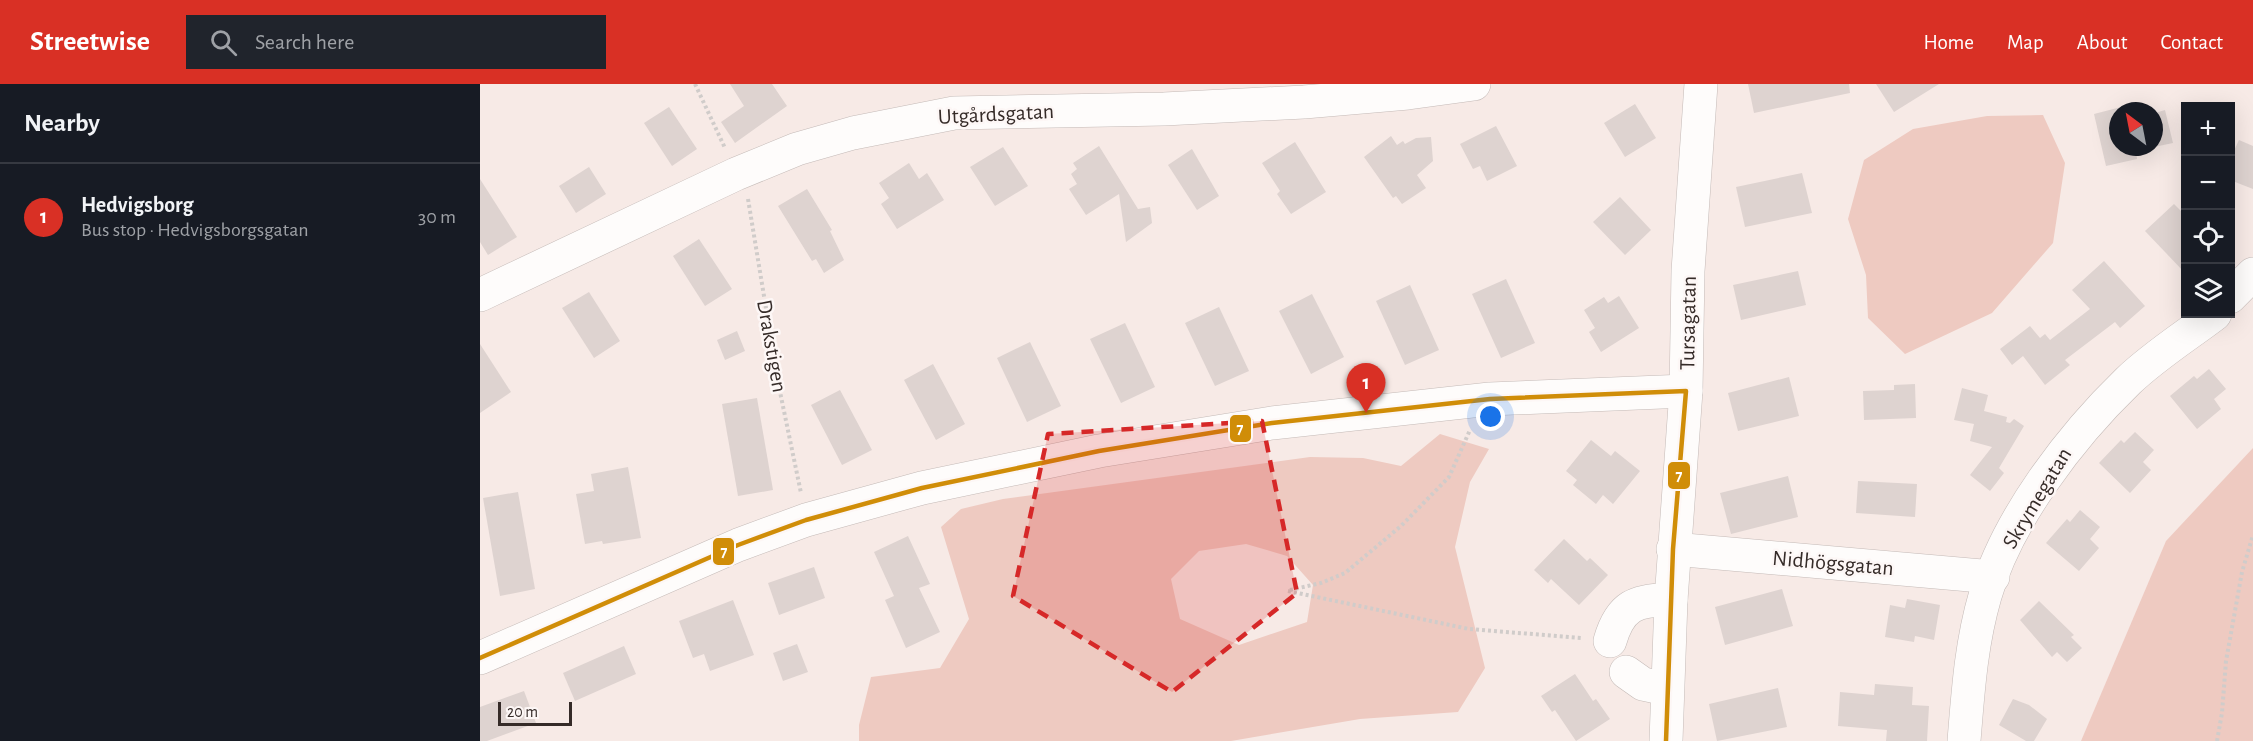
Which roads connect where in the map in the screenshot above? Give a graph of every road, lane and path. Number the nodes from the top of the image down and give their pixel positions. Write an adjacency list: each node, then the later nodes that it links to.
1 (695, 84): 4 (path, Drakstigen)
2 (1474, 84): 4 (street, Utgårdsgatan)
3 (1701, 84): 9 (street, Tursagatan)
4 (740, 172): 7 (street, Utgårdsgatan); 11 (path, Drakstigen)
5 (2253, 274): 6 (street)
6 (2235, 292)
7 (480, 295)
8 (2209, 318): 14 (street, Skrymegatan)
9 (1686, 391): 10 (street); 13 (street, Tursagatan)
10 (1490, 399): 11 (street); 16 (path)
11 (806, 520): 17 (street)
12 (2253, 536): 22 (path)
13 (1673, 549): 14 (street, Nidhögsgatan); 15 (street, Tursagatan)
14 (1993, 577): 21 (street, Skrymegatan)
15 (1671, 600): 16 (street); 19 (street, Tursagatan)
16 (1610, 640)
17 (480, 658)
18 (1626, 672): 19 (street)
19 (1667, 689): 20 (street, Tursagatan)
20 (1666, 741)
21 (1964, 741)
22 (2217, 741)

